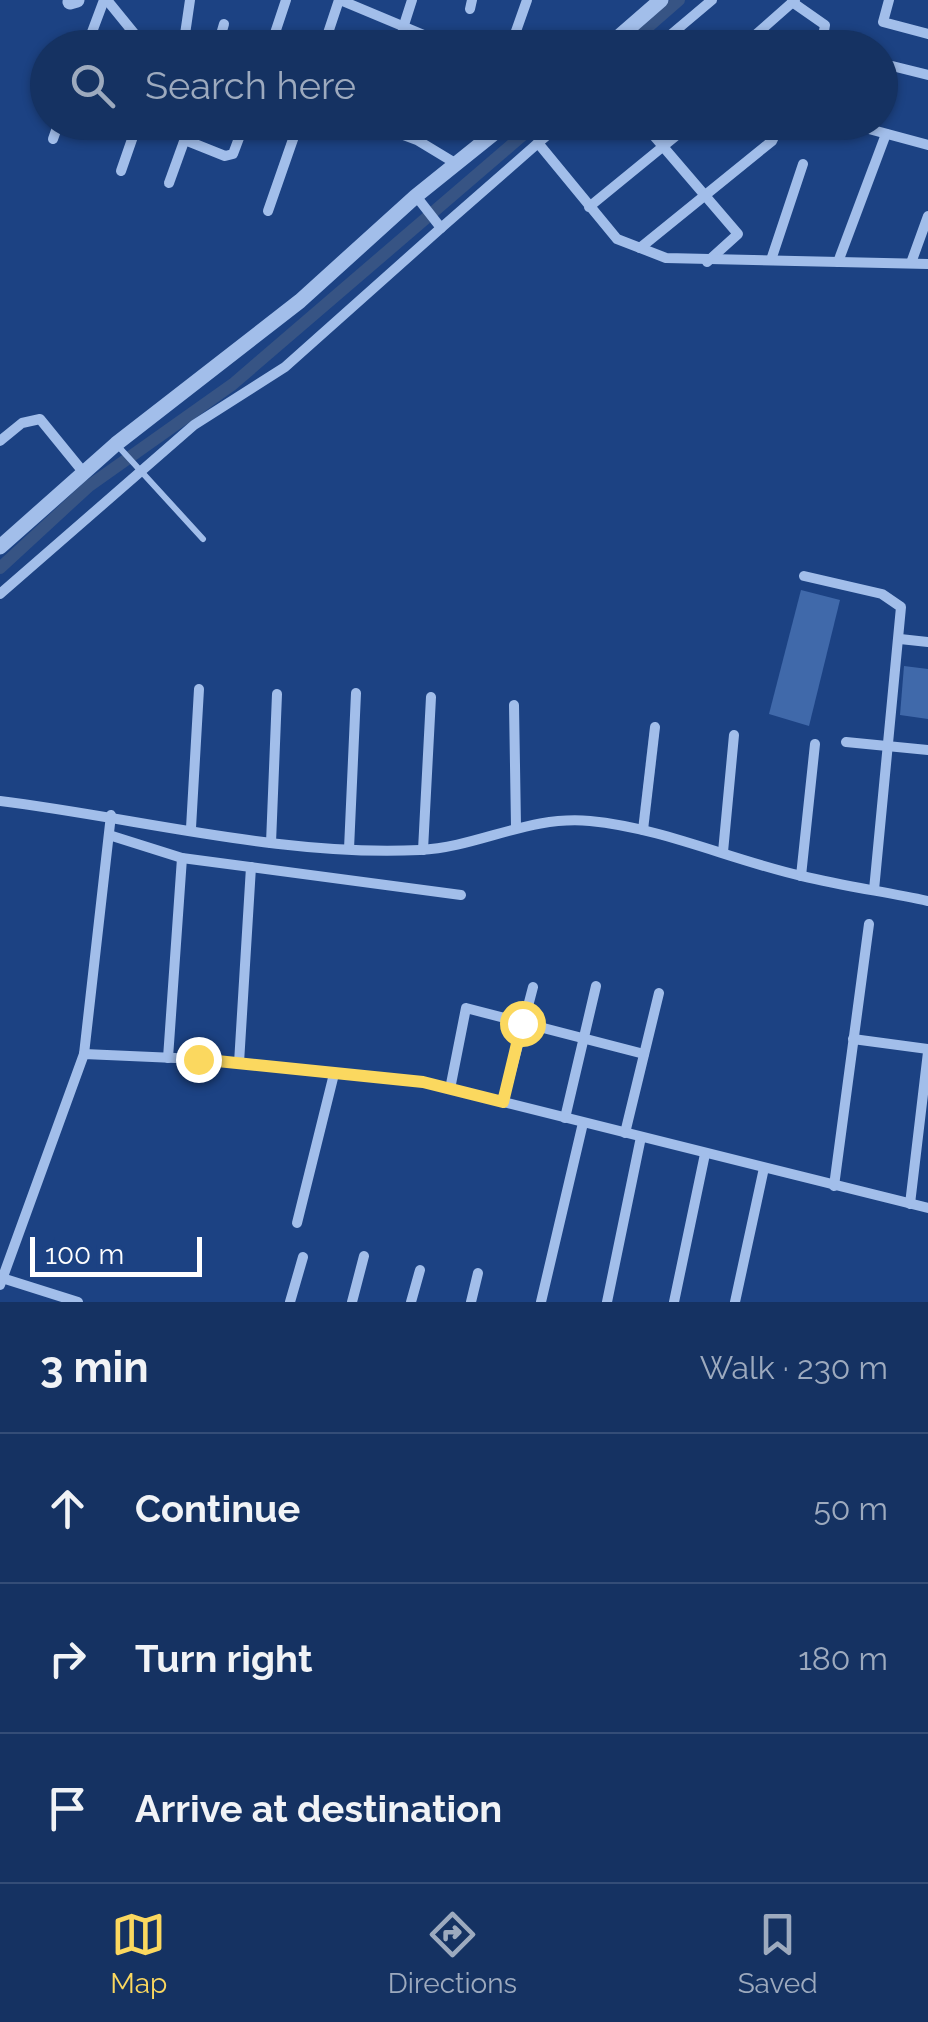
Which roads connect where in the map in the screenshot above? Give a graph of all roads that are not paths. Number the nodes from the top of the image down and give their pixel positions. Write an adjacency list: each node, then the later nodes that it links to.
1 (106, 0): 13 (street); 14 (street)
2 (190, 0): 15 (street)
3 (286, 0): 17 (street)
4 (340, 0): 12 (street); 18 (street)
5 (412, 0): 12 (street)
6 (528, 0): 20 (street)
7 (661, 0): 21 (street)
8 (712, 0): 22 (street)
9 (890, 0): 25 (street)
10 (794, 1): 23 (street); 24 (street)
11 (224, 24): 16 (street)
12 (403, 28): 19 (street)
13 (94, 30)
14 (131, 30)
15 (185, 30)
16 (222, 30)
17 (276, 30)
18 (330, 30)
19 (407, 30)
20 (517, 30)
21 (627, 30)
22 (676, 30)
23 (760, 30)
24 (824, 30)
25 (928, 34)
26 (898, 68): 27 (street)
27 (928, 75)
28 (898, 137): 41 (street)
29 (132, 140): 45 (street)
30 (185, 140): 31 (street); 46 (street)
31 (238, 140)
32 (293, 140): 50 (street)
33 (422, 140): 43 (street)
34 (476, 140): 43 (street)
35 (540, 140): 40 (street)
36 (657, 140): 42 (street)
37 (671, 140): 42 (street)
38 (772, 140): 47 (street)
39 (884, 140): 56 (street)
40 (538, 142): 49 (street); 52 (street)
41 (928, 145)
42 (663, 147): 47 (street); 49 (street)
43 (446, 157): 48 (street)
44 (803, 164): 54 (street)
45 (121, 172)
46 (170, 183)
47 (706, 195): 53 (street); 55 (street)
48 (418, 200): 52 (street); 60 (street)
49 (589, 207): 53 (street)
50 (268, 210)
51 (928, 216): 57 (street)
52 (437, 224): 62 (street)
53 (640, 248): 55 (street)
54 (771, 260): 55 (street); 56 (street)
55 (708, 262)
56 (838, 262): 57 (street)
57 (910, 263): 58 (street)
58 (928, 264)
59 (0, 441): 61 (street)
60 (118, 446): 61 (street); 62 (lane)
61 (84, 472): 64 (street)
62 (141, 472): 63 (lane); 66 (street)
63 (203, 539)
64 (0, 546)
65 (804, 576): 67 (street)
66 (0, 594)
67 (900, 639): 68 (street); 78 (street)
68 (928, 642)
69 (199, 689): 83 (street)
70 (277, 694): 85 (street)
71 (356, 694): 86 (street)
72 (432, 697): 87 (street)
73 (514, 705): 82 (street)
74 (656, 727): 84 (street)
75 (734, 735): 88 (street)
76 (846, 742): 78 (street)
77 (815, 744): 91 (street)
78 (888, 746): 79 (street); 92 (street)
79 (928, 750)
80 (0, 801): 81 (street)
81 (110, 825): 83 (street); 89 (street); 103 (street)
82 (516, 826): 84 (street); 87 (street)
83 (192, 828): 85 (street)
84 (643, 830): 88 (street)
85 (271, 843): 86 (street)
86 (349, 849): 87 (street)
87 (423, 850)
88 (723, 852): 91 (street)
89 (182, 858): 90 (street); 105 (street)
90 (252, 868): 93 (street); 106 (street)
91 (801, 876): 92 (street)
92 (874, 890): 94 (street)
93 (460, 895)
94 (928, 902)
95 (868, 924): 101 (street)
96 (596, 986): 100 (street)
97 (533, 987): 99 (street)
98 (659, 994): 104 (street)
99 (522, 1023): 100 (street); 108 (street); 109 (street)
100 (582, 1038): 104 (street); 110 (street)
101 (853, 1039): 102 (street); 116 (street)
102 (928, 1050): 117 (street)
103 (84, 1054): 105 (street); 120 (street)
104 (644, 1054): 112 (street)
105 (168, 1058): 106 (street)
106 (239, 1064): 107 (street)
107 (334, 1074): 108 (street); 119 (street)
108 (450, 1089): 109 (street)
109 (503, 1102): 110 (street)
110 (565, 1118): 111 (street)
111 (583, 1123): 112 (street); 131 (street)
112 (625, 1133): 113 (street)
113 (641, 1137): 114 (street); 132 (street)
114 (705, 1154): 115 (street); 133 (street)
115 (764, 1168): 116 (street); 134 (street)
116 (834, 1186): 117 (street)
117 (910, 1204): 118 (street)
118 (928, 1208)
119 (296, 1223)
120 (5, 1252): 125 (street)
121 (364, 1256): 128 (street)
122 (303, 1257): 127 (street)
123 (420, 1270): 129 (street)
124 (478, 1273): 130 (street)
125 (1, 1281): 126 (street)
126 (78, 1302)
127 (290, 1302)
128 (352, 1302)
129 (411, 1302)
130 (471, 1302)
131 (542, 1302)
132 (607, 1302)
133 (674, 1302)
134 (735, 1302)

